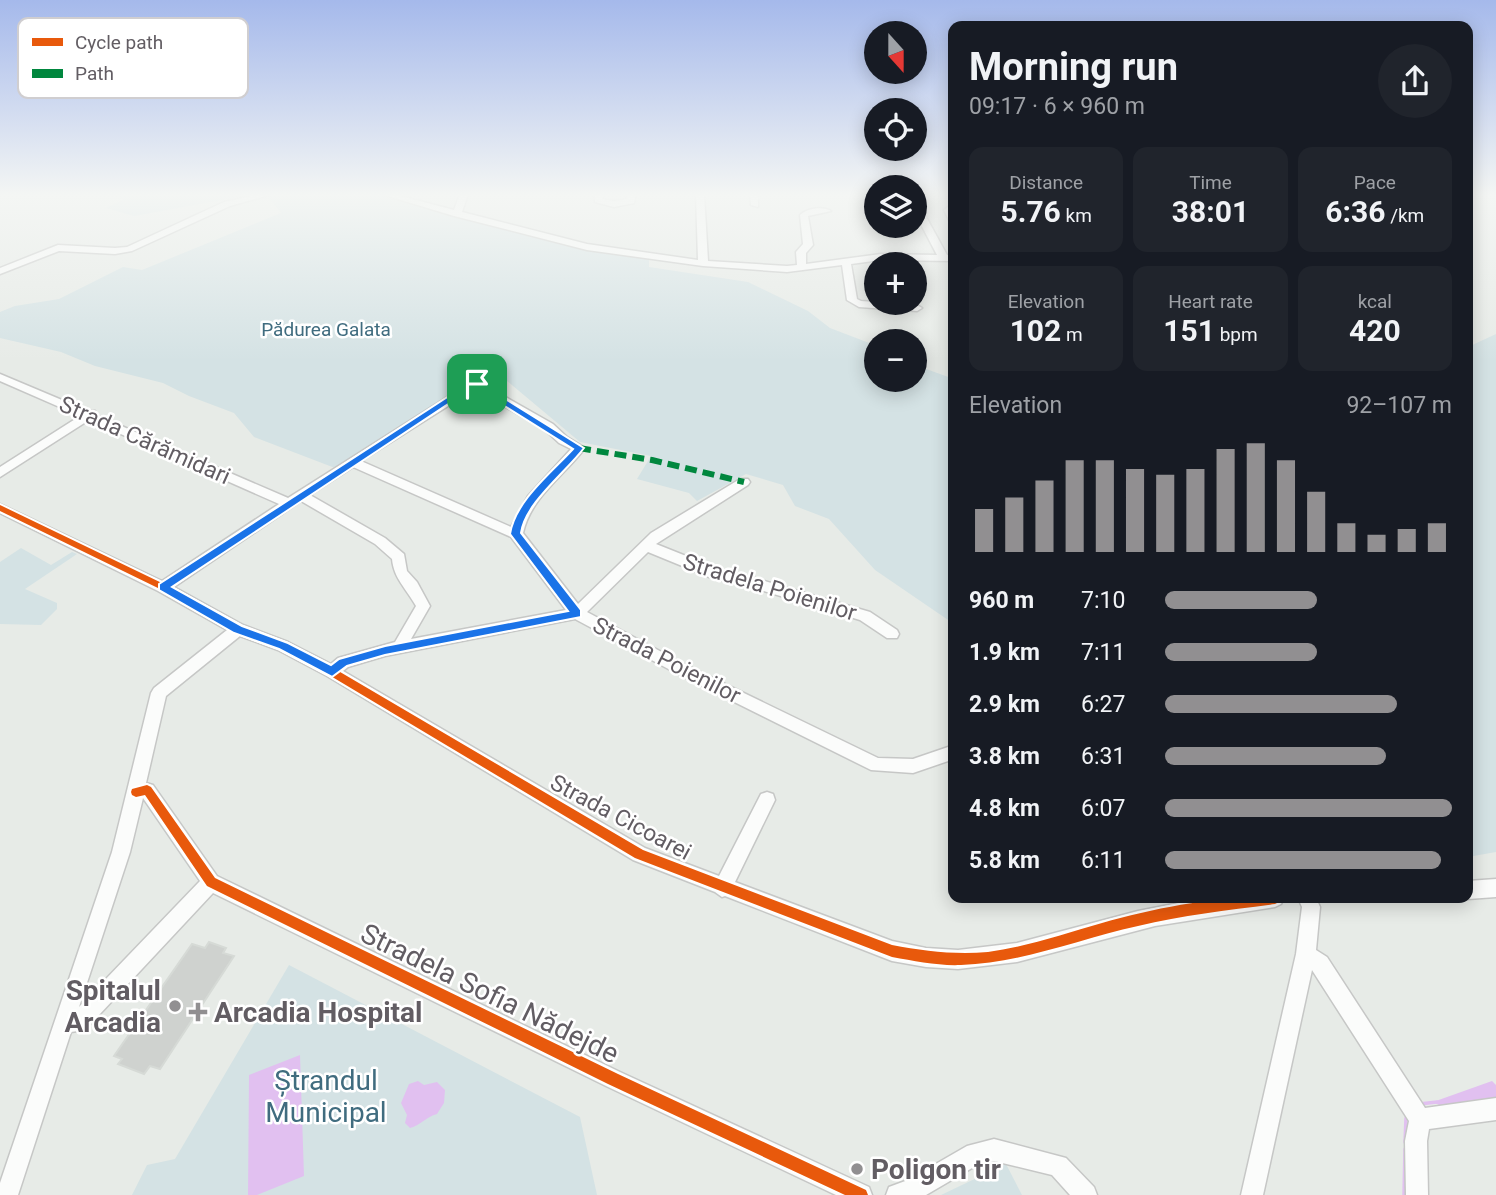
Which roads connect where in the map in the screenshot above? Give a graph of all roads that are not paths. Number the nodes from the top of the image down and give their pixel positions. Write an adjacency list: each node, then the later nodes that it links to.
1 (54, 250): 13 (street)
2 (92, 250): 3 (street)
3 (124, 250)
4 (612, 250): 11 (street)
5 (702, 250): 11 (street)
6 (803, 250): 12 (street)
7 (939, 250): 8 (street)
8 (943, 257): 9 (street); 10 (street)
9 (948, 257)
10 (846, 261): 12 (street); 14 (street)
11 (703, 263): 12 (street)
12 (802, 267)
13 (0, 271)
14 (864, 304)
15 (0, 377): 16 (street, Strada Cărămidari)
16 (91, 414): 18 (street); 20 (street, Strada Cărămidari)
17 (352, 462): 20 (street); 22 (street); 22 (street)
18 (0, 473)
19 (744, 482): 23 (street, Stradela Poienilor)
20 (296, 500): 24 (street); 28 (street, Strada Cărămidari)
21 (0, 508): 24 (street, Strada Cicoarei)
22 (516, 534): 25 (street)
23 (645, 545): 25 (street, Stradela Poienilor); 27 (street, Stradela Poienilor)
24 (163, 587): 26 (street, Strada Cicoarei)
25 (577, 614): 28 (street, Strada Poienilor); 30 (street, Strada Poienilor)
26 (238, 629): 29 (street, Strada Cicoarei); 31 (street)
27 (892, 634)
28 (402, 647): 29 (street, Strada Poienilor)
29 (332, 671): 34 (street, Strada Cicoarei)
30 (948, 754)
31 (136, 792): 33 (street, Stradela Sofia Nădejde); 40 (street)
32 (768, 800): 34 (street)
33 (211, 882): 40 (street); 44 (street, Stradela Sofia Nădejde)
34 (722, 888): 37 (street, Strada Cicoarei)
35 (1496, 888): 36 (street)
36 (1473, 890)
37 (1244, 903)
38 (1309, 903): 39 (street)
39 (1306, 954): 42 (street); 47 (street)
40 (65, 1022): 43 (street)
41 (1496, 1109): 42 (street)
42 (1420, 1119): 48 (street)
43 (7, 1195)
44 (861, 1195)
45 (897, 1195): 46 (street)
46 (1086, 1195)
47 (1252, 1195)
48 (1417, 1195)

